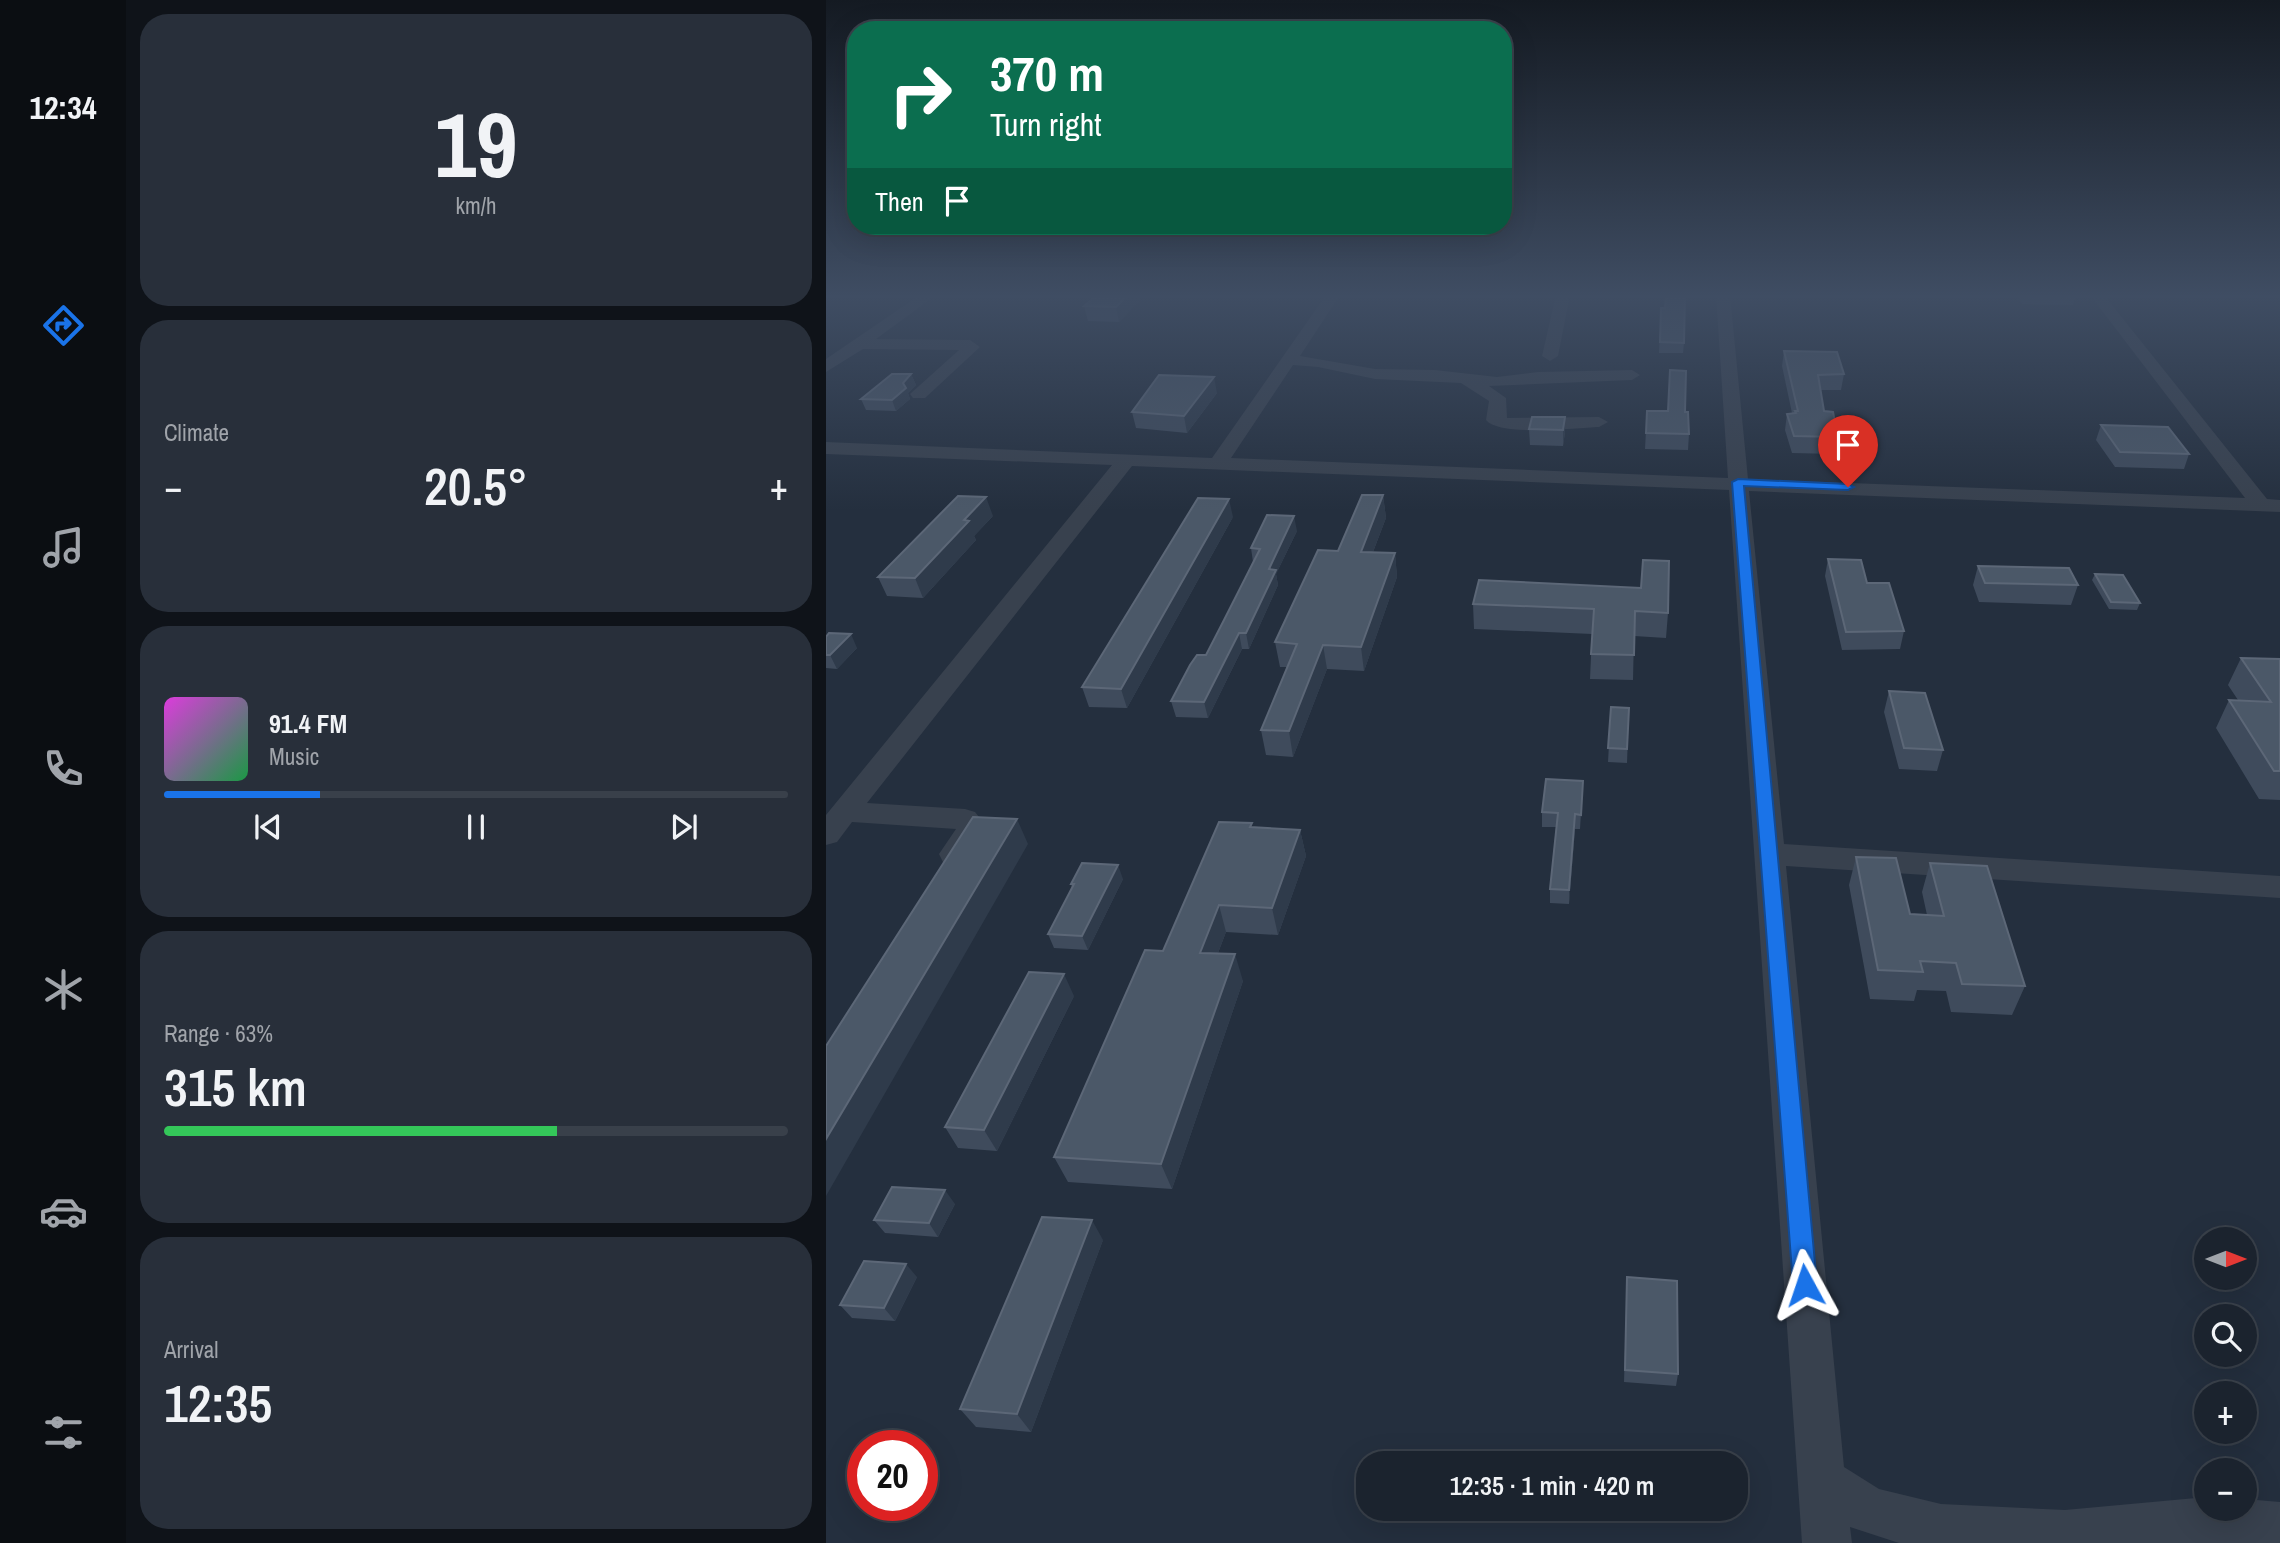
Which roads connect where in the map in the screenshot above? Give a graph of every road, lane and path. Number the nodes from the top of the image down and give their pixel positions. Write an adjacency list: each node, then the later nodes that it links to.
1 (949, 367): 8 (lane)
2 (1284, 367): 12 (lane)
3 (1342, 367): 7 (lane)
4 (1729, 367): 13 (lane)
5 (2155, 367): 14 (lane)
6 (1632, 375): 7 (lane)
7 (1466, 379): 9 (lane)
8 (919, 394)
9 (1599, 422)
10 (826, 448): 11 (lane)
11 (1127, 459): 12 (lane); 15 (lane)
12 (1219, 462): 13 (lane)
13 (1738, 482): 14 (lane); 16 (lane)
14 (2270, 505)
15 (835, 823): 17 (lane)
16 (1769, 854): 18 (lane); 19 (lane)
17 (941, 873)
18 (2280, 887)
19 (1821, 1480): 20 (lane); 21 (lane)
20 (2280, 1527)
21 (1827, 1543)

